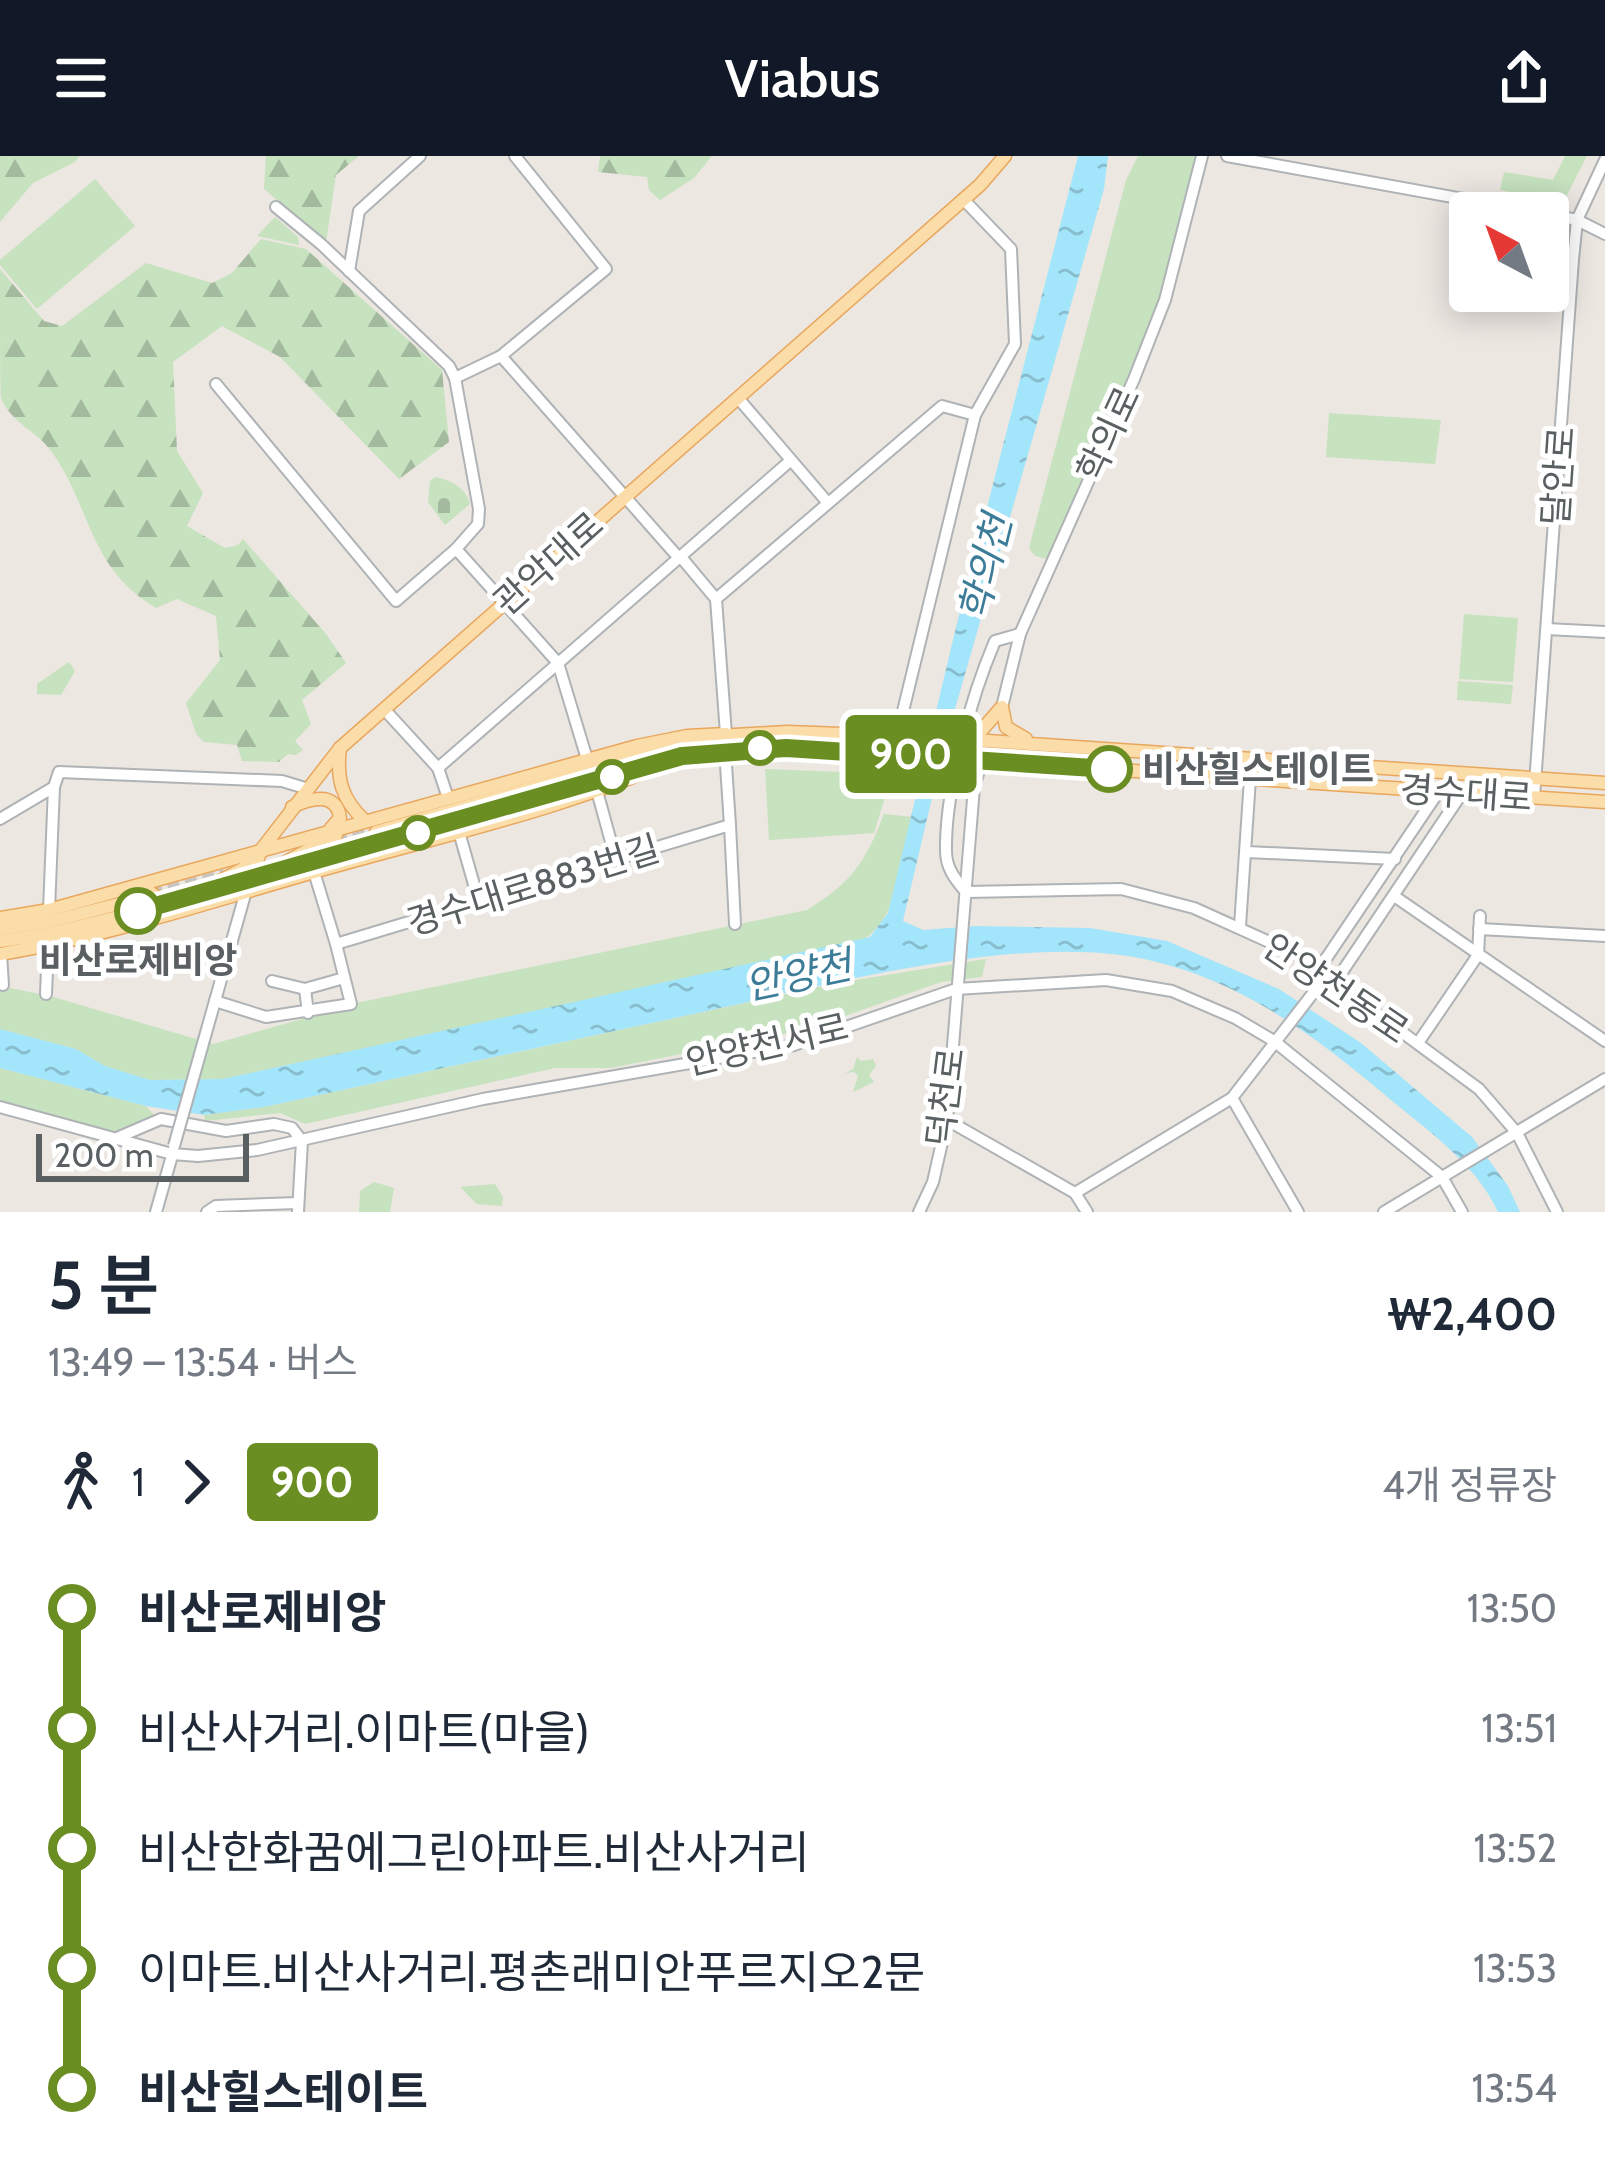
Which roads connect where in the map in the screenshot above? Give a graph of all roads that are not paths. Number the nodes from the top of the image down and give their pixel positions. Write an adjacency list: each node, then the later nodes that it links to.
1 (420, 156): 13 (street)
2 (514, 156): 14 (street)
3 (1005, 156): 8 (main road, 관악대로)
4 (1202, 156): 28 (street, 학의로)
5 (1227, 156): 7 (street)
6 (1605, 160): 11 (street, 달안로)
7 (1449, 197)
8 (963, 199): 17 (main road, 관악대로); 18 (street)
9 (276, 207): 13 (street)
10 (1569, 219): 11 (street)
11 (1577, 220): 12 (street); 26 (street, 달안로)
12 (1605, 234)
13 (349, 271): 15 (street)
14 (501, 356): 15 (street); 20 (street)
15 (455, 378): 22 (street)
16 (216, 384): 22 (street)
17 (738, 398): 19 (street); 20 (main road, 관악대로)
18 (974, 415): 21 (street); 33 (street)
19 (790, 461): 21 (street); 23 (street)
20 (625, 495): 23 (street); 25 (main road, 관악대로)
21 (828, 503): 24 (street)
22 (456, 549): 25 (street)
23 (679, 557): 24 (street); 29 (street)
24 (716, 599): 32 (street)
25 (505, 601): 29 (street); 31 (main road, 관악대로)
26 (1547, 628): 27 (street); 43 (street, 달안로)
27 (1605, 632)
28 (1020, 634): 30 (street, 학의로); 61 (street)
29 (558, 664): 39 (street); 41 (street)
30 (1002, 707): 34 (main road); 35 (main road)
31 (384, 709): 36 (main road, 관악대로); 41 (street)
32 (726, 734): 33 (main road); 39 (main road); 56 (main road)
33 (897, 736): 34 (main road, 경수대로, bridge)
34 (974, 740): 35 (main road, 경수대로)
35 (1033, 742): 43 (main road, 경수대로)
36 (340, 748): 46 (main road, 관악대로); 56 (main road)
37 (725, 750): 38 (main road); 40 (main road, 경수대로, bridge); 55 (street)
38 (682, 756): 47 (main road); 56 (main road)
39 (587, 758): 51 (main road)
40 (975, 761): 42 (main road, 경수대로); 62 (street)
41 (438, 768): 51 (street)
42 (1250, 778): 48 (main road, 경수대로); 60 (street)
43 (1535, 778): 44 (main road, 경수대로); 50 (street, 달안로)
44 (1605, 783)
45 (54, 787): 46 (street); 54 (street); 71 (street)
46 (305, 788): 53 (main road, 관악대로)
47 (597, 791): 57 (main road); 64 (street)
48 (1439, 791): 49 (main road, 경수대로); 63 (street)
49 (1462, 793): 50 (main road, 경수대로); 68 (street)
50 (1534, 797): 52 (main road, 경수대로)
51 (448, 798): 56 (main road)
52 (1605, 802)
53 (291, 807): 58 (main road); 59 (main road, 관악대로)
54 (0, 819)
55 (730, 825): 64 (street, 경수대로883번길); 74 (street)
56 (374, 832): 58 (main road)
57 (459, 832): 65 (main road); 70 (street)
58 (325, 836): 59 (main road); 65 (main road); 67 (main road)
59 (261, 850): 66 (main road); 67 (main road, 관악대로); 72 (main road)
60 (1247, 852): 63 (street); 75 (street)
61 (946, 853): 62 (street); 69 (street)
62 (969, 856): 69 (street)
63 (1395, 859): 83 (street)
64 (616, 860): 70 (street, 경수대로883번길)
65 (314, 872): 67 (main road); 79 (street)
66 (141, 885): 71 (main road); 72 (main road)
67 (246, 891): 72 (main road); 90 (street, 관악대로)
68 (1394, 896): 82 (street); 83 (street)
69 (966, 898): 75 (street, 안양천동로); 86 (street, 덕천로)
70 (479, 902): 79 (street, 경수대로883번길)
71 (49, 910): 73 (main road)
72 (139, 910): 76 (main road); 78 (main road); 80 (main road)
73 (0, 918)
74 (735, 924)
75 (1240, 926): 83 (street, 안양천동로)
76 (0, 929)
77 (1605, 936): 82 (street)
78 (0, 941)
79 (336, 944): 84 (street)
80 (49, 945): 81 (main road); 89 (street)
81 (0, 954): 87 (street)
82 (1478, 955): 93 (street); 94 (street)
83 (1327, 975): 92 (street); 94 (street, 안양천동로)
84 (344, 978): 88 (street); 91 (street)
85 (272, 981): 88 (street)
86 (957, 983): 92 (street, 안양천서로); 98 (street, 덕천로); 101 (street, 안양천서로)
87 (3, 985)
88 (305, 989): 91 (street)
89 (46, 994)
90 (215, 1001): 91 (street); 102 (street, 관악대로, bridge)
91 (308, 1013)
92 (1274, 1041): 96 (street); 103 (street, 안양천서로)
93 (1605, 1041)
94 (1418, 1042): 99 (street, 안양천동로)
95 (1605, 1079): 99 (street)
96 (1232, 1098): 104 (street); 110 (street)
97 (0, 1107): 100 (street, 안양천서로)
98 (947, 1120): 104 (street); 108 (street, 덕천로)
99 (1512, 1135): 103 (street); 113 (street, 안양천동로)
100 (117, 1138): 101 (street); 102 (street, 안양천서로)
101 (302, 1141): 102 (street, 안양천서로); 105 (street)
102 (173, 1150): 106 (street)
103 (1445, 1175): 111 (street); 112 (street, 안양천서로)
104 (1076, 1193): 109 (street)
105 (298, 1208): 107 (street)
106 (156, 1212)
107 (207, 1212)
108 (919, 1212)
109 (1087, 1212)
110 (1298, 1212)
111 (1384, 1212)
112 (1462, 1212)
113 (1557, 1212)

